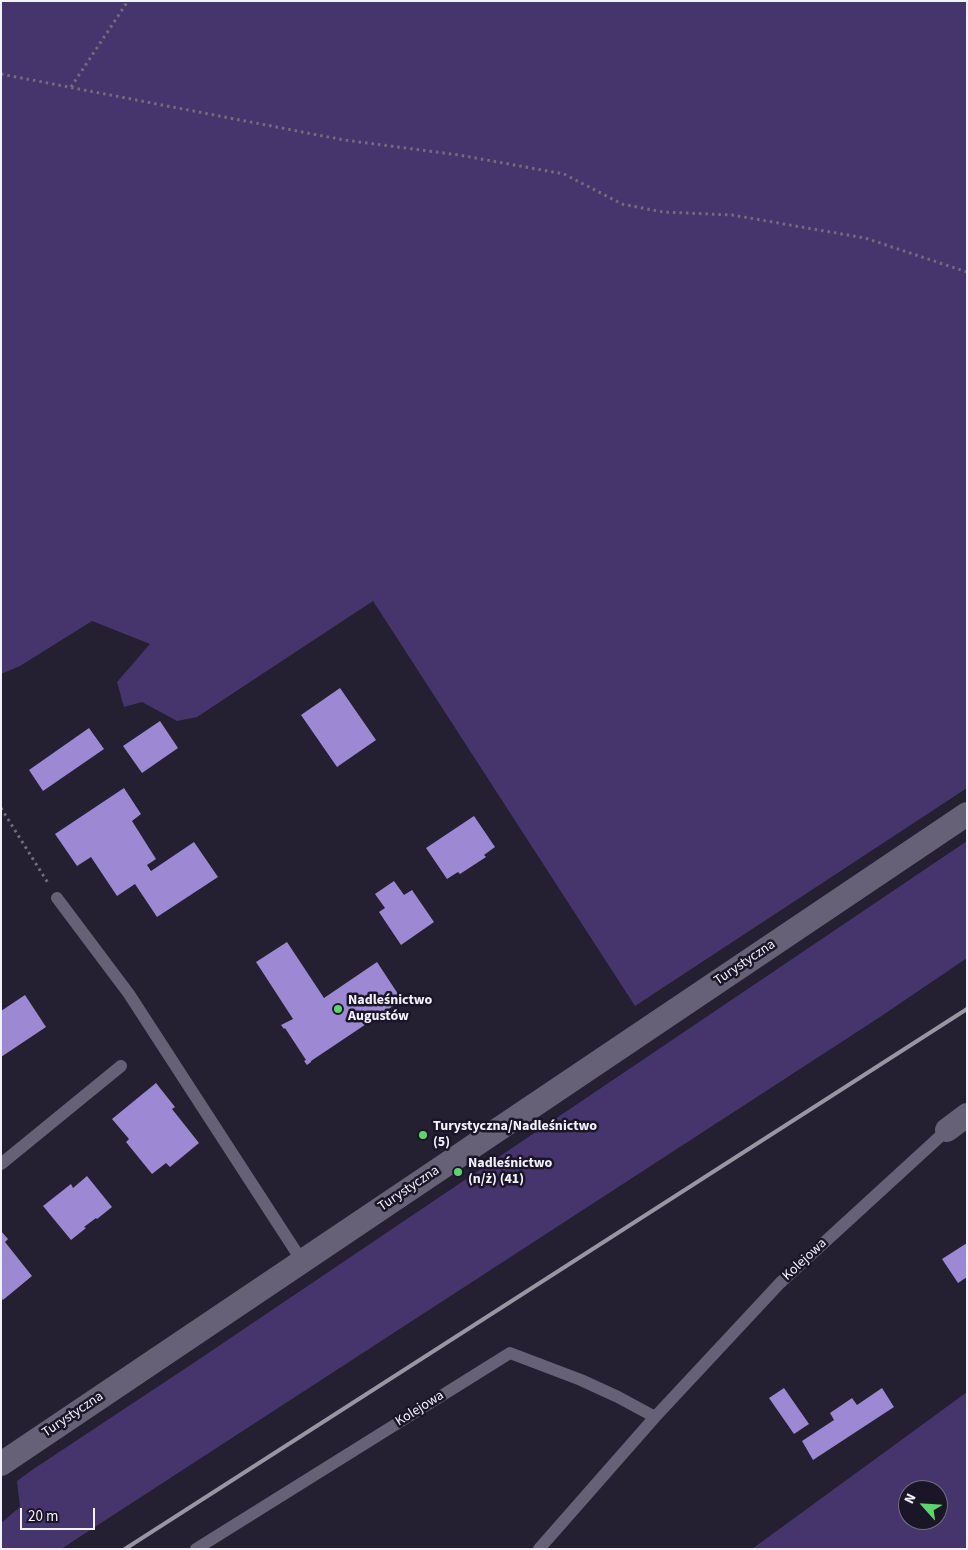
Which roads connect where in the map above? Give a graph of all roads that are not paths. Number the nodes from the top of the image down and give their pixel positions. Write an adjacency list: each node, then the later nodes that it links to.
1 (967, 814): 7 (street, Turystyczna)
2 (57, 898): 7 (lane)
3 (121, 1066): 6 (lane)
4 (967, 1115): 5 (street, Kolejowa)
5 (947, 1130): 8 (lane, Kolejowa)
6 (1, 1164)
7 (302, 1261): 9 (street, Turystyczna)
8 (655, 1417): 10 (lane, Kolejowa); 11 (lane, Kolejowa)
9 (1, 1464)
10 (196, 1549)
11 (539, 1549)

